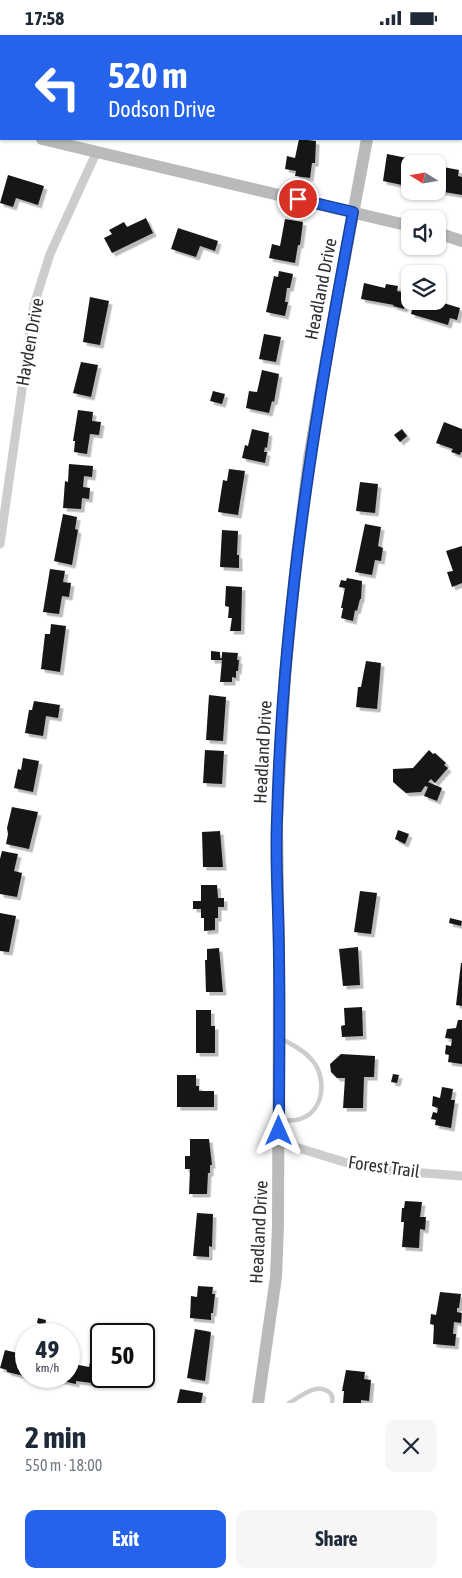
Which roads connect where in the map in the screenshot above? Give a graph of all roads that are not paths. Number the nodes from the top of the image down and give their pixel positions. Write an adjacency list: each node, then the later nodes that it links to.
1 (367, 140): 4 (main road, Headland Drive)
2 (62, 141): 3 (main road)
3 (97, 151): 4 (main road); 8 (street, Hayden Drive)
4 (353, 212): 5 (main road); 9 (main road, Headland Drive)
5 (401, 224)
6 (446, 236): 7 (main road)
7 (462, 241)
8 (0, 544)
9 (279, 1038): 10 (main road, Headland Drive); 10 (lane)
10 (279, 1121): 11 (main road, Headland Drive)
11 (279, 1141): 12 (street, Forest Trail); 13 (main road, Headland Drive)
12 (462, 1175)
13 (258, 1403)
14 (289, 1403): 15 (lane)
15 (332, 1403)

